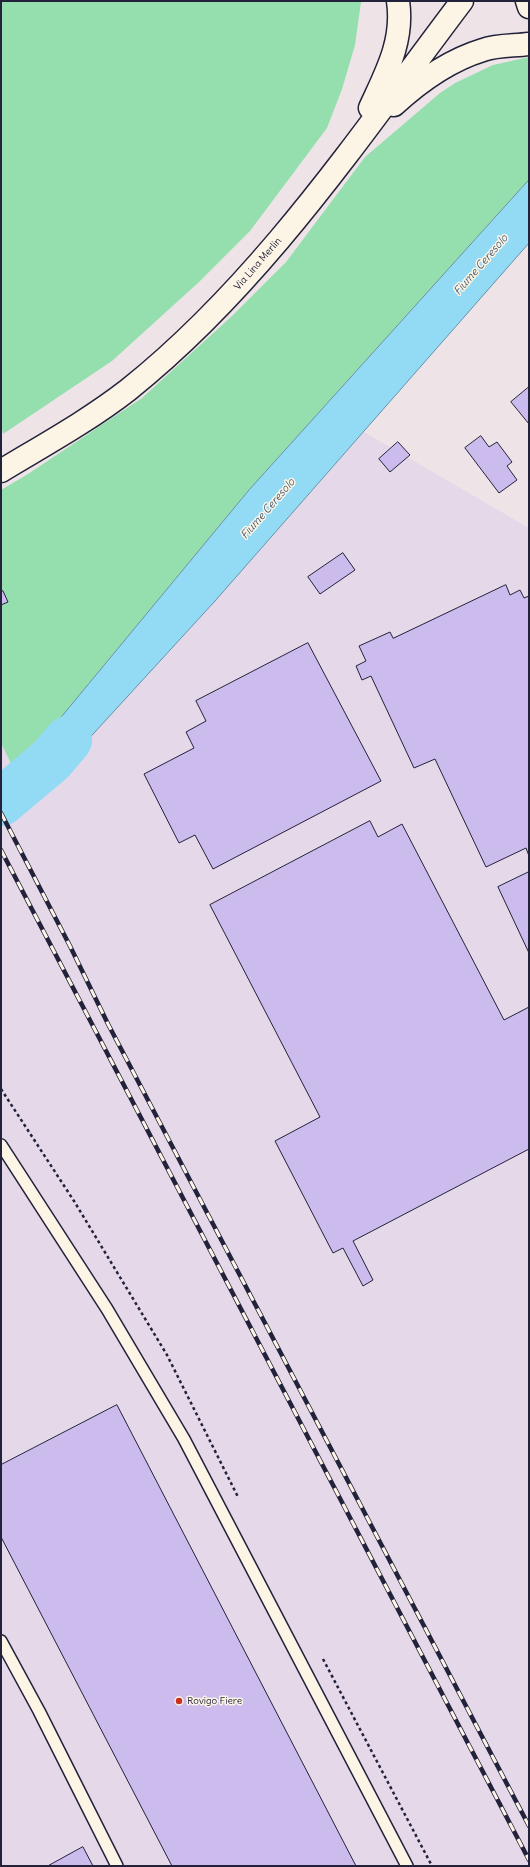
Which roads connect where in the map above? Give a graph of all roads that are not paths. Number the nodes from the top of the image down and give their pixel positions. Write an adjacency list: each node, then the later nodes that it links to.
1 (398, 1): 6 (main road)
2 (462, 1): 6 (main road, Via Lina Merlin)
3 (527, 1): 4 (main road)
4 (529, 7)
5 (529, 44): 6 (main road)
6 (356, 141): 7 (main road, Via Lina Merlin)
7 (1, 471)
8 (1, 1145): 11 (lane)
9 (1, 1641): 10 (lane)
10 (117, 1866)
11 (407, 1866)

